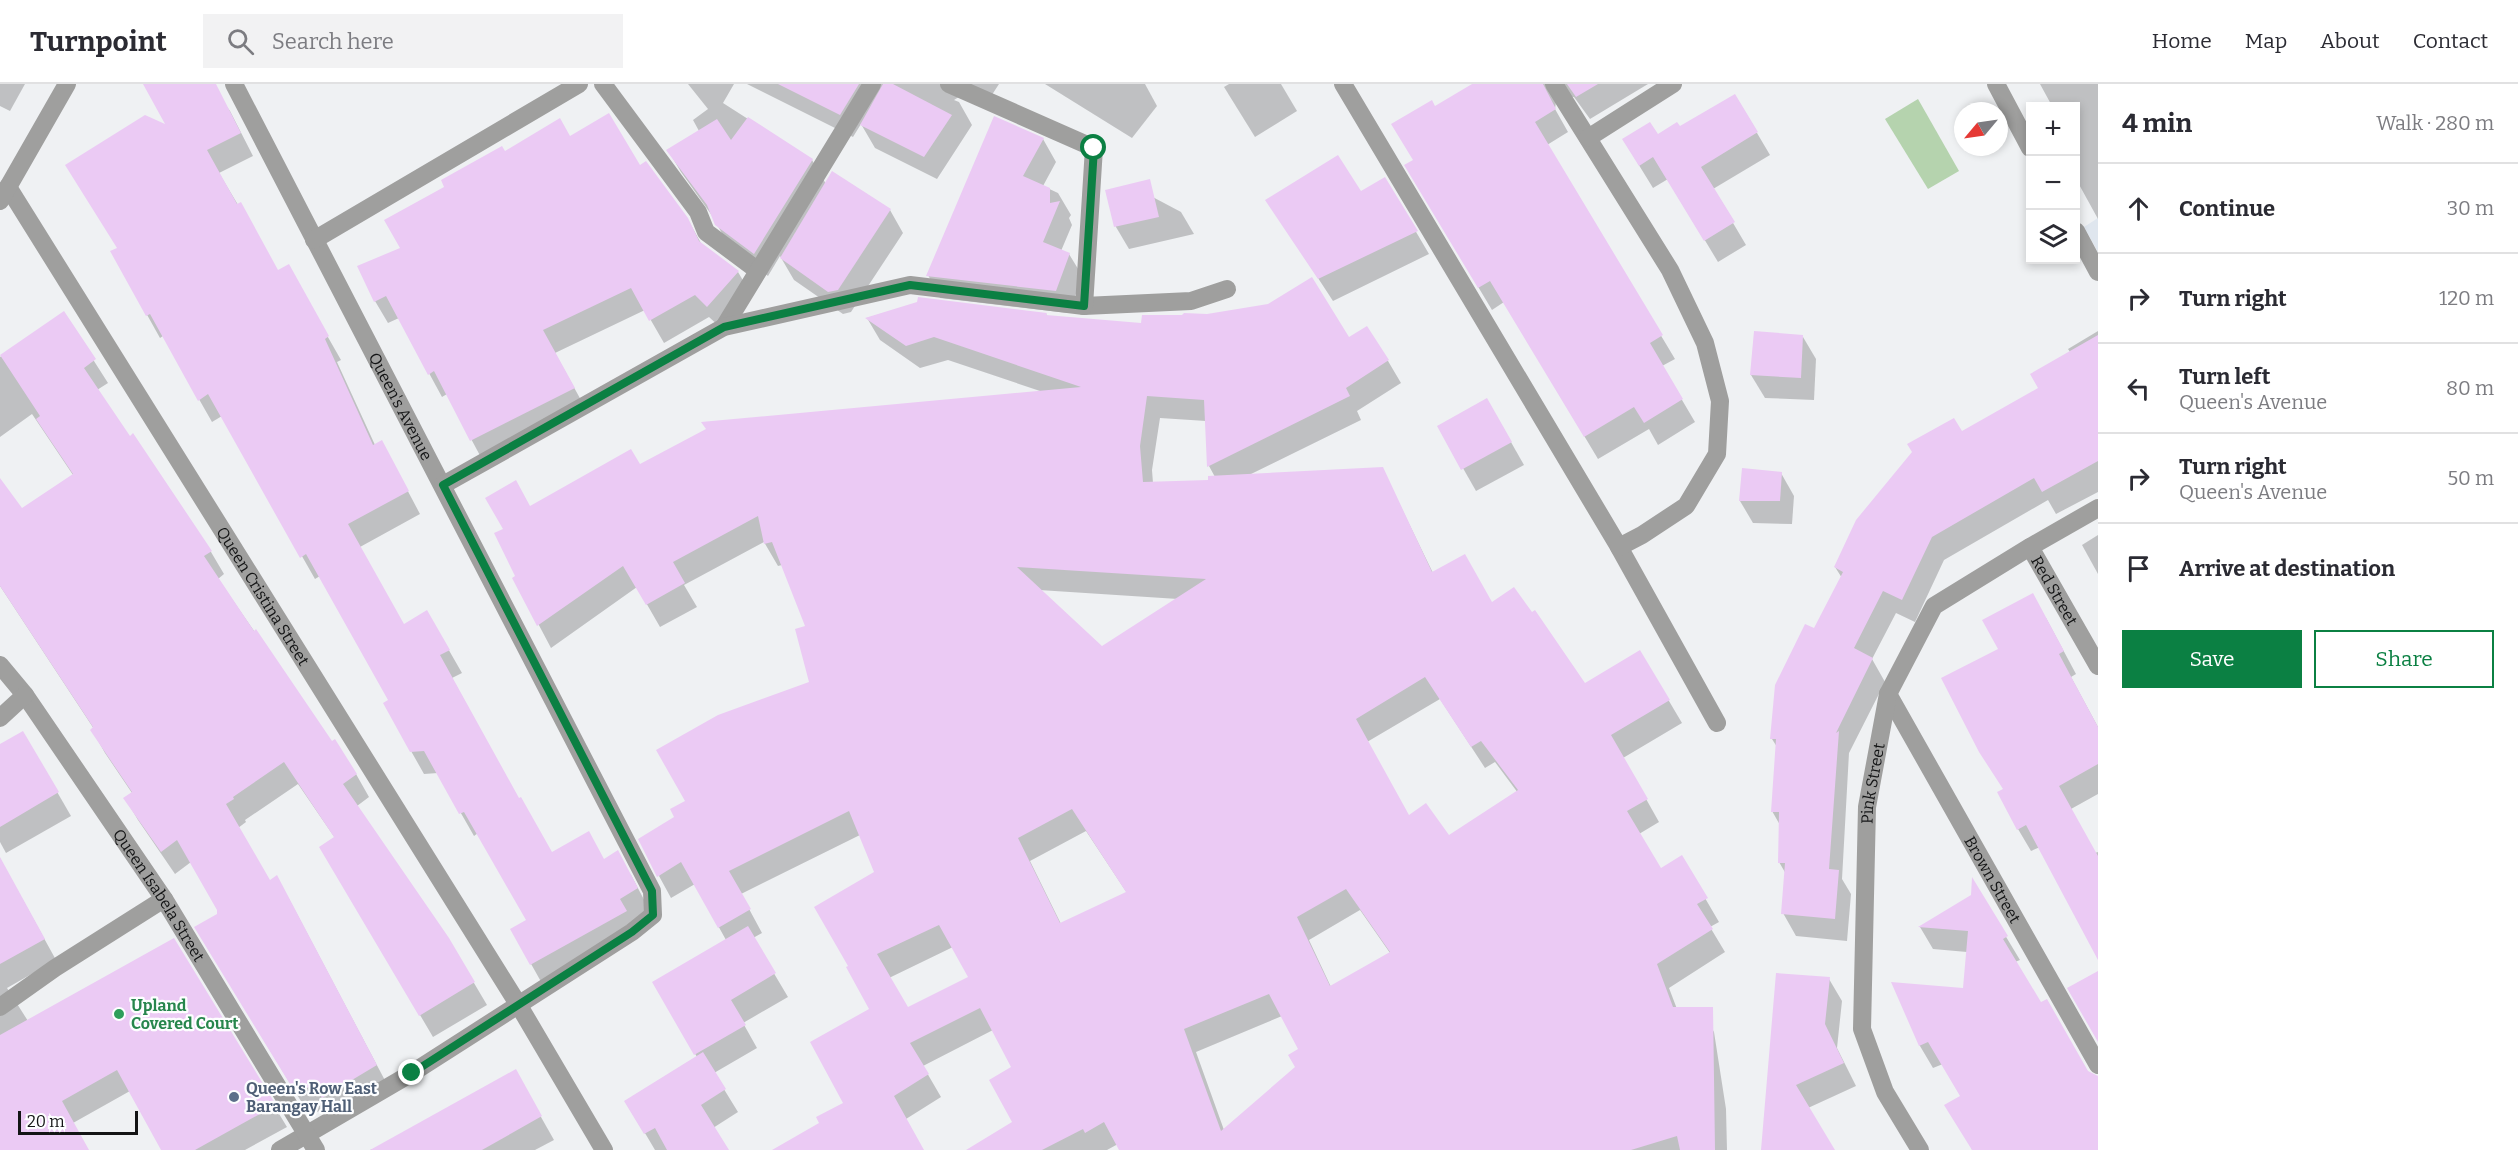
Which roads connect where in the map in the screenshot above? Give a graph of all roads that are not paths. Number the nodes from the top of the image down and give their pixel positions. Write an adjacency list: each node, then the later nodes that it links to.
1 (67, 84): 13 (street)
2 (234, 84): 15 (street, Queen's Avenue)
3 (579, 84): 15 (street)
4 (603, 84): 16 (street)
5 (872, 84): 16 (street)
6 (949, 84): 19 (street)
7 (1343, 84): 23 (street)
8 (1554, 84): 11 (street)
9 (1673, 84): 11 (street)
10 (1996, 84): 12 (street)
11 (1588, 138): 23 (street)
12 (2026, 139)
13 (4, 194): 32 (street, Queen Cristina Street)
14 (2080, 238): 17 (street)
15 (314, 240): 21 (street, Queen's Avenue)
16 (757, 270): 20 (street)
17 (2098, 272)
18 (1227, 289): 19 (street)
19 (1084, 306): 20 (street)
20 (724, 327): 21 (street)
21 (443, 485): 32 (street, Queen's Avenue)
22 (2098, 508): 24 (street, Pink Street)
23 (1619, 547): 30 (street)
24 (2030, 547): 26 (street, Red Street); 27 (street, Pink Street)
25 (0, 665): 28 (street, Queen Isabela Street)
26 (2098, 666)
27 (1888, 694): 34 (street, Brown Street); 38 (street, Pink Street)
28 (26, 695): 29 (street); 31 (street, Queen Isabela Street)
29 (0, 718)
30 (1717, 723)
31 (164, 899): 33 (street); 35 (street, Queen Isabela Street)
32 (518, 1004): 35 (street, Queen's Avenue); 37 (street, Queen Cristina Street)
33 (0, 1007)
34 (2098, 1065)
35 (311, 1142): 36 (street, Queen's Avenue)
36 (280, 1150)
37 (604, 1150)
38 (1920, 1150)

